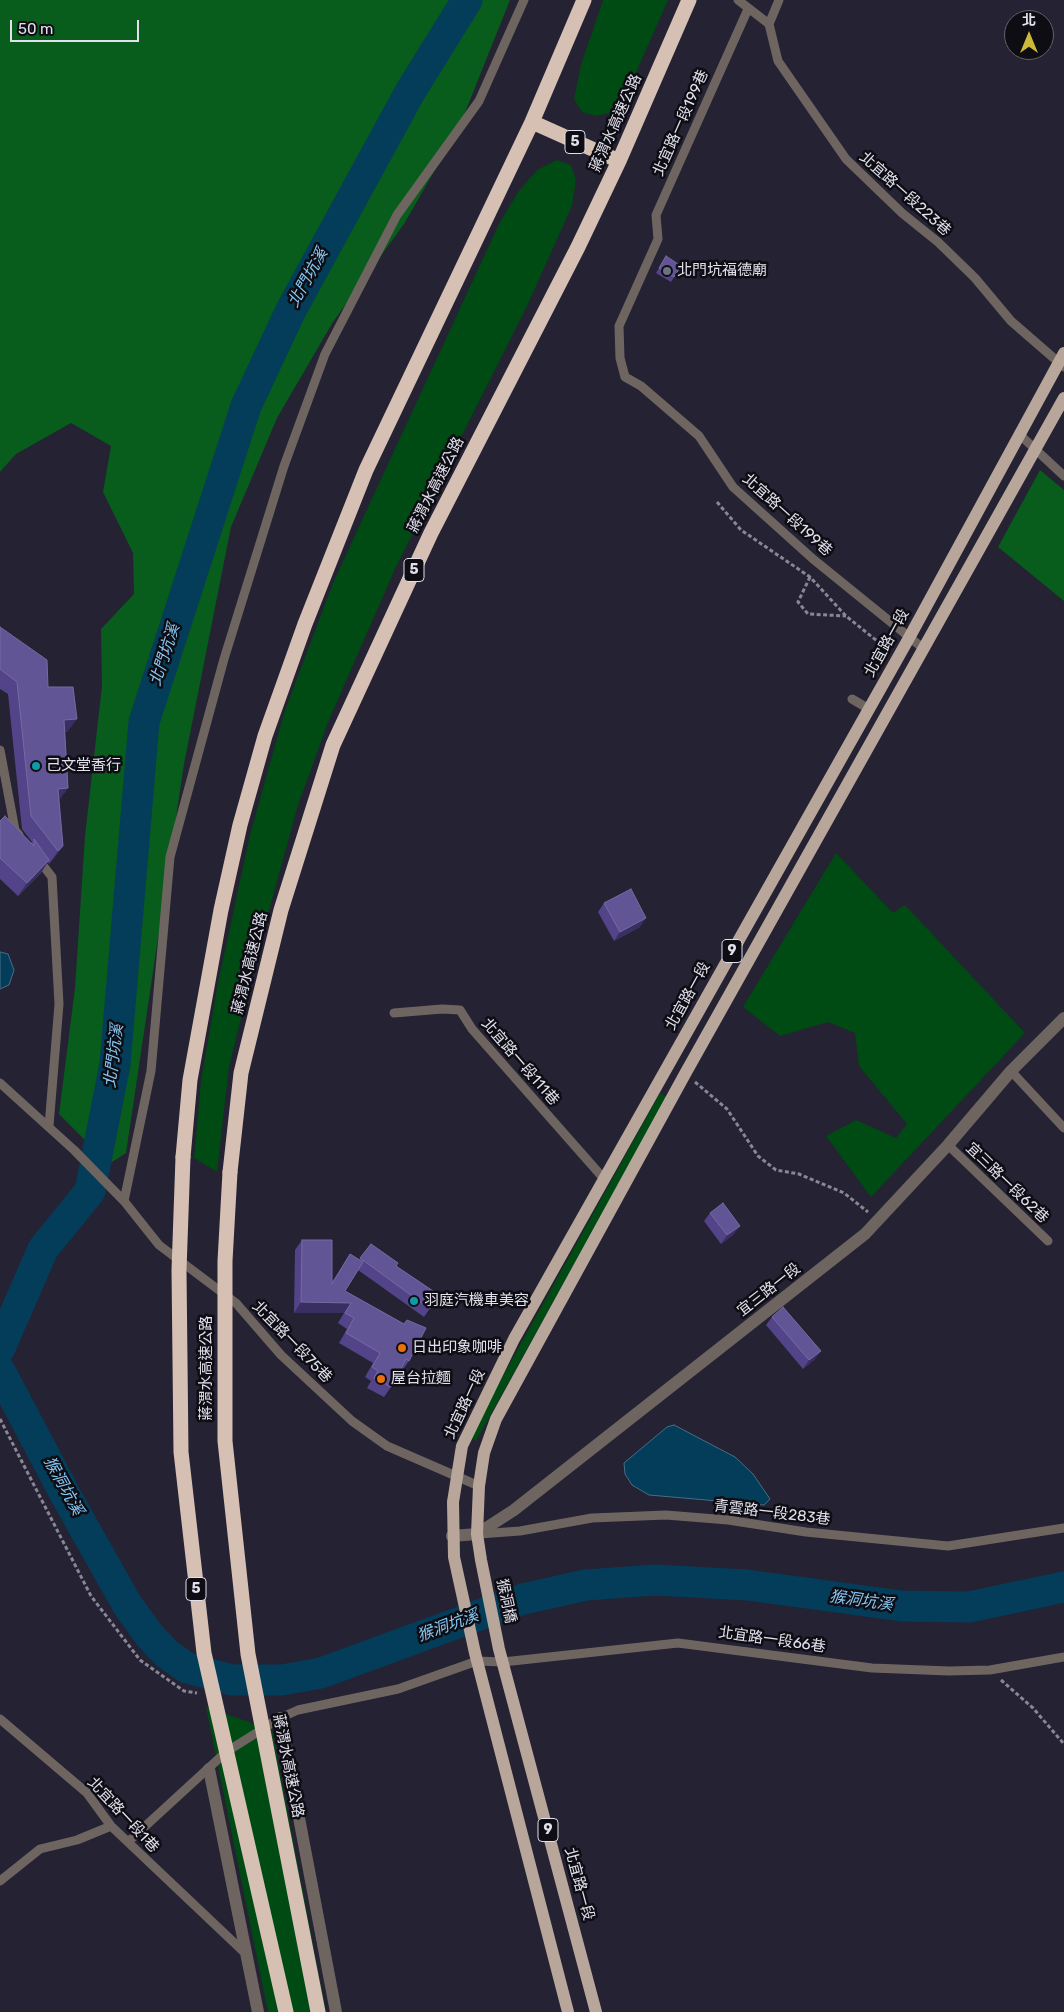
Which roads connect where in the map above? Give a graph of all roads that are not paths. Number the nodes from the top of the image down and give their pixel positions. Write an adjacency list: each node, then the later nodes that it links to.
1 (524, 0): 30 (lane)
2 (584, 0): 8 (highway, 蔣渭水高速公路 / 5)
3 (689, 0): 9 (highway, 蔣渭水高速公路 / 5)
4 (738, 0): 6 (lane)
5 (779, 0): 7 (lane)
6 (748, 9): 7 (lane); 15 (lane, 北宜路一段199巷)
7 (769, 24): 10 (lane, 北宜路一段223巷)
8 (532, 122): 9 (highway, 5); 49 (highway, 蔣渭水高速公路 / 5, bridge)
9 (619, 161): 50 (highway, 蔣渭水高速公路 / 5, bridge)
10 (1062, 361): 12 (main road, 北宜路一段 / 9)
11 (1064, 398): 13 (main road, 9)
12 (1020, 435): 13 (lane); 15 (main road, 北宜路一段 / 9)
13 (1034, 450): 14 (lane); 16 (main road, 9)
14 (1064, 476)
15 (909, 638): 16 (lane, 北宜路一段199巷); 18 (main road, 北宜路一段 / 9)
16 (924, 649): 33 (main road, 9)
17 (852, 699): 18 (lane)
18 (868, 709): 29 (main road, 北宜路一段 / 9)
19 (0, 750): 20 (lane)
20 (28, 846)
21 (34, 854): 26 (lane)
22 (394, 1013): 29 (lane, 北宜路一段111巷)
23 (1064, 1018): 24 (street, 宜三路一段)
24 (1011, 1071): 27 (lane); 28 (street, 宜三路一段)
25 (0, 1083): 26 (lane)
26 (49, 1126): 30 (lane, 北宜路一段75巷)
27 (1064, 1128)
28 (948, 1145): 31 (lane, 宜三路一段62巷); 35 (street, 宜三路一段)
29 (605, 1180): 32 (main road, 北宜路一段 / 9)
30 (124, 1201): 32 (lane, 北宜路一段75巷)
31 (1048, 1242)
32 (456, 1476): 33 (lane, 北宜路一段75巷); 36 (main road, 北宜路一段 / 9)
33 (478, 1486): 35 (main road, 9)
34 (1064, 1528): 35 (lane, 青雲路一段283巷)
35 (477, 1534): 36 (street, 宜三路一段); 37 (main road, 猴洞橋 / 9)
36 (452, 1536): 38 (main road, 北宜路一段 / 9)
37 (500, 1649): 40 (main road, 北宜路一段 / 9)
38 (476, 1657): 40 (lane, 北宜路一段66巷); 41 (lane); 52 (main road, 9)
39 (1064, 1657): 40 (lane, 北宜路一段66巷)
40 (503, 1662): 53 (main road, 北宜路一段 / 9)
41 (280, 1718): 43 (lane); 51 (street)
42 (0, 1719): 44 (lane, 北宜路一段1巷)
43 (209, 1769): 45 (lane); 47 (street)
44 (110, 1826): 45 (lane, 北宜路一段1巷); 46 (lane)
45 (128, 1842): 47 (lane, 北宜路一段1巷)
46 (0, 1880)
47 (245, 1953): 48 (street)
48 (258, 2012)
49 (286, 2012)
50 (318, 2012)
51 (336, 2012)
52 (568, 2012)
53 (596, 2012)

